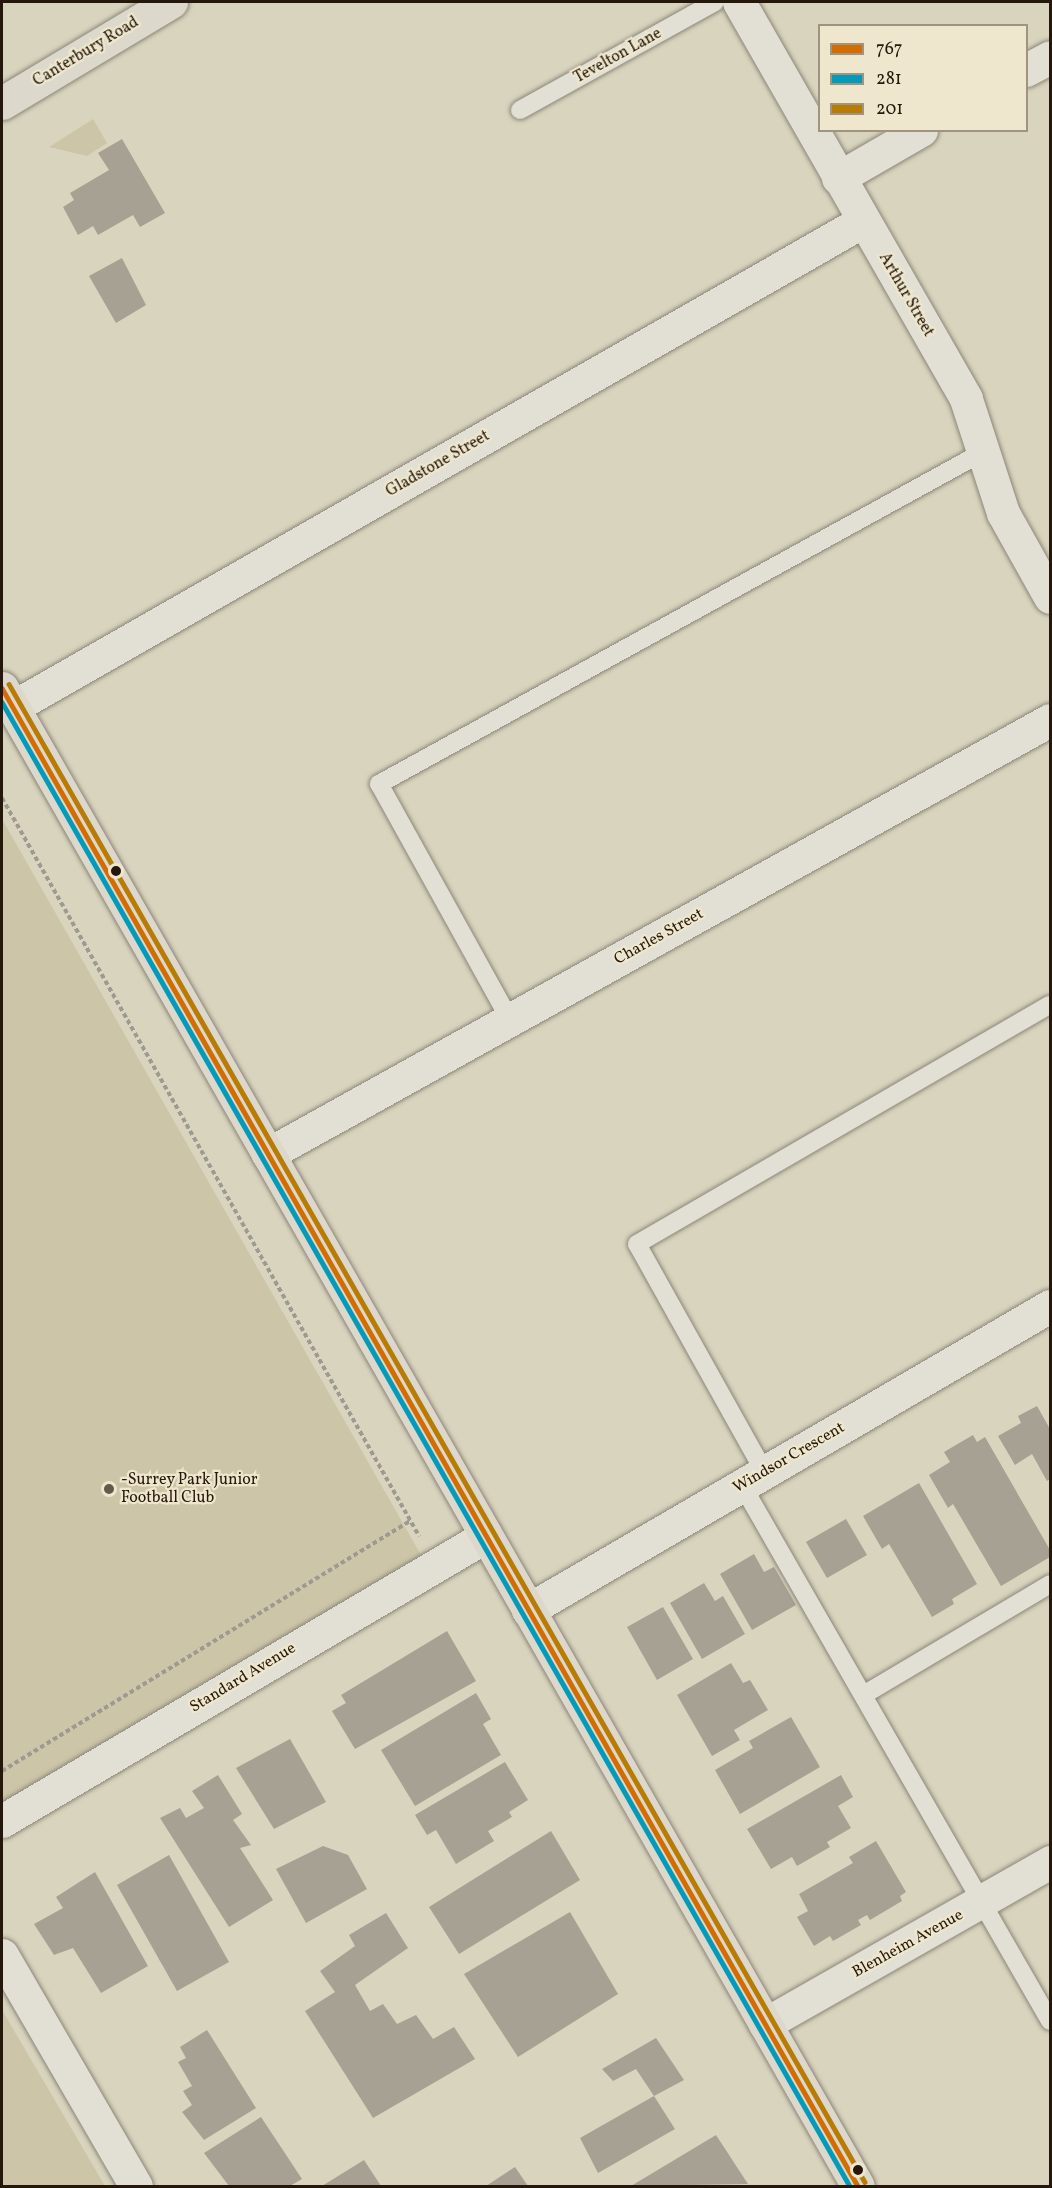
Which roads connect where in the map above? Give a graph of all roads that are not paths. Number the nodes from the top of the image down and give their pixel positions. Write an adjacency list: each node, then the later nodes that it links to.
1 (171, 2): 6 (main road, Canterbury Road)
2 (715, 2): 7 (lane, Tevelton Lane)
3 (739, 2): 9 (street, Arthur Street)
4 (1050, 57): 5 (street)
5 (1028, 69)
6 (2, 102)
7 (520, 110)
8 (918, 132): 9 (street)
9 (838, 178): 10 (street, Arthur Street)
10 (863, 222): 11 (street, Arthur Street); 13 (street, Gladstone Street)
11 (983, 452): 12 (street, Arthur Street); 16 (lane)
12 (1050, 597)
13 (7, 698): 17 (main road)
14 (1050, 720): 16 (street, Charles Street)
15 (1050, 1005): 19 (lane)
16 (510, 1020): 17 (street, Charles Street)
17 (268, 1154): 20 (main road)
18 (1050, 1306): 19 (street, Windsor Crescent)
19 (754, 1479): 22 (street, Windsor Crescent); 23 (lane)
20 (486, 1536): 22 (main road); 24 (street, Standard Avenue)
21 (1050, 1584): 23 (lane)
22 (528, 1610): 29 (main road)
23 (865, 1694): 26 (lane)
24 (2, 1821)
25 (1050, 1862): 26 (street, Blenheim Avenue)
26 (981, 1903): 28 (lane); 29 (street, Blenheim Avenue)
27 (2, 1955): 30 (street)
28 (1050, 2021)
29 (765, 2024): 31 (main road)
30 (136, 2187)
31 (858, 2187)

